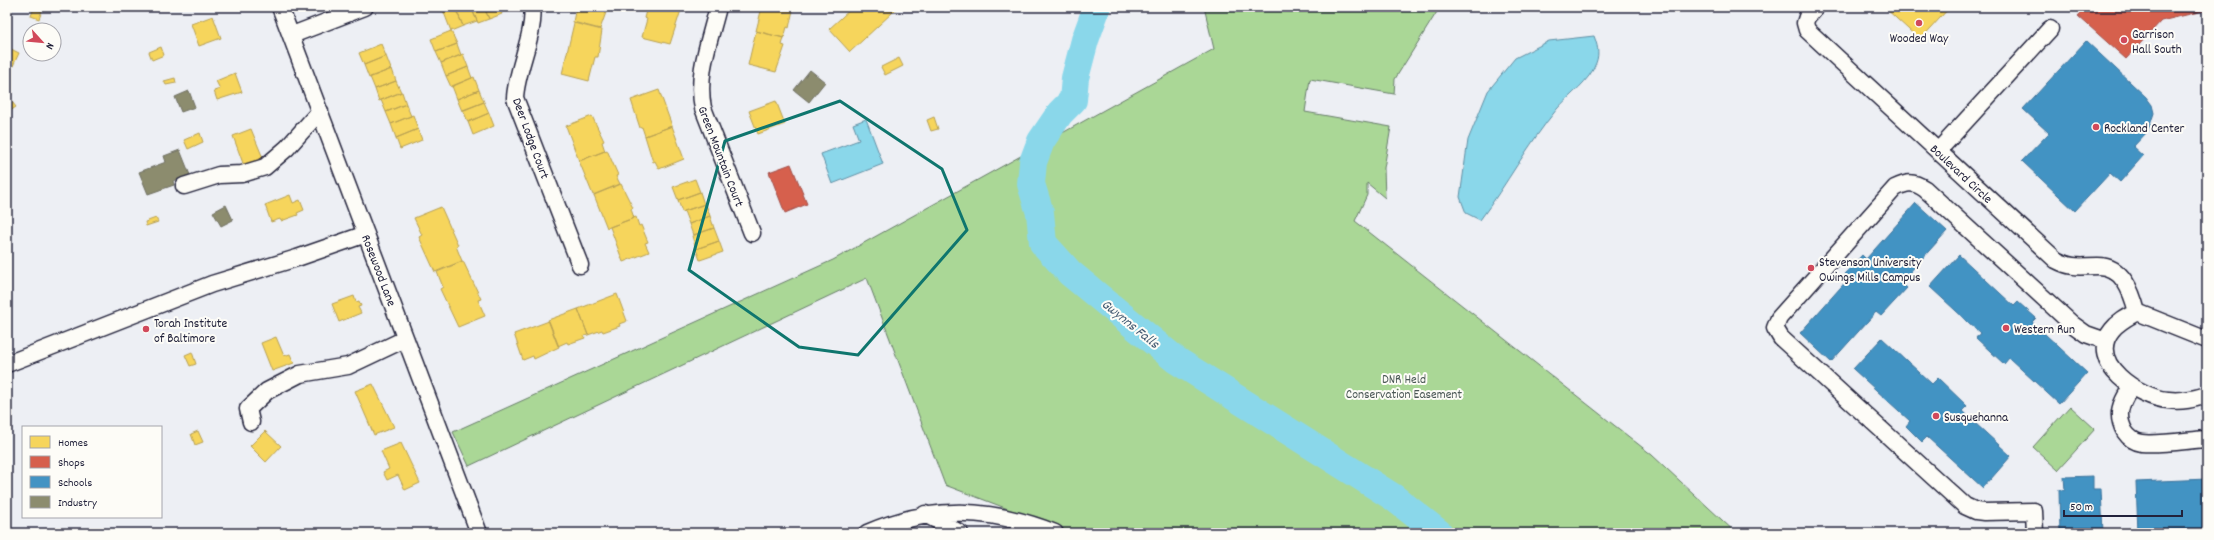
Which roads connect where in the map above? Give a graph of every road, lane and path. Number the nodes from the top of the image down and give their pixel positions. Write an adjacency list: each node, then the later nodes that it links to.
1 (280, 7): 7 (street, Rosewood Lane)
2 (365, 7): 7 (street)
3 (532, 7): 13 (street, Deer Lodge Court)
4 (718, 7): 11 (street, Green Mountain Court)
5 (1816, 7): 9 (street, Boulevard Circle)
6 (2050, 29): 9 (street)
7 (292, 35): 8 (street, Rosewood Lane)
8 (320, 111): 10 (street); 12 (street, Rosewood Lane)
9 (1938, 151): 14 (street, Boulevard Circle)
10 (184, 186)
11 (752, 233)
12 (366, 234): 15 (street, Rosewood Lane); 18 (street)
13 (580, 265)
14 (2137, 312): 16 (street); 17 (street)
15 (406, 339): 21 (street); 24 (street, Rosewood Lane)
16 (2207, 340)
17 (2106, 341): 19 (street); 28 (street)
18 (7, 364)
19 (2131, 387): 20 (street); 22 (street)
20 (2207, 395)
21 (251, 422)
22 (2207, 439)
23 (925, 514): 25 (street); 26 (street); 27 (street)
24 (478, 533)
25 (867, 533)
26 (960, 533)
27 (1055, 533)
28 (2035, 533)

